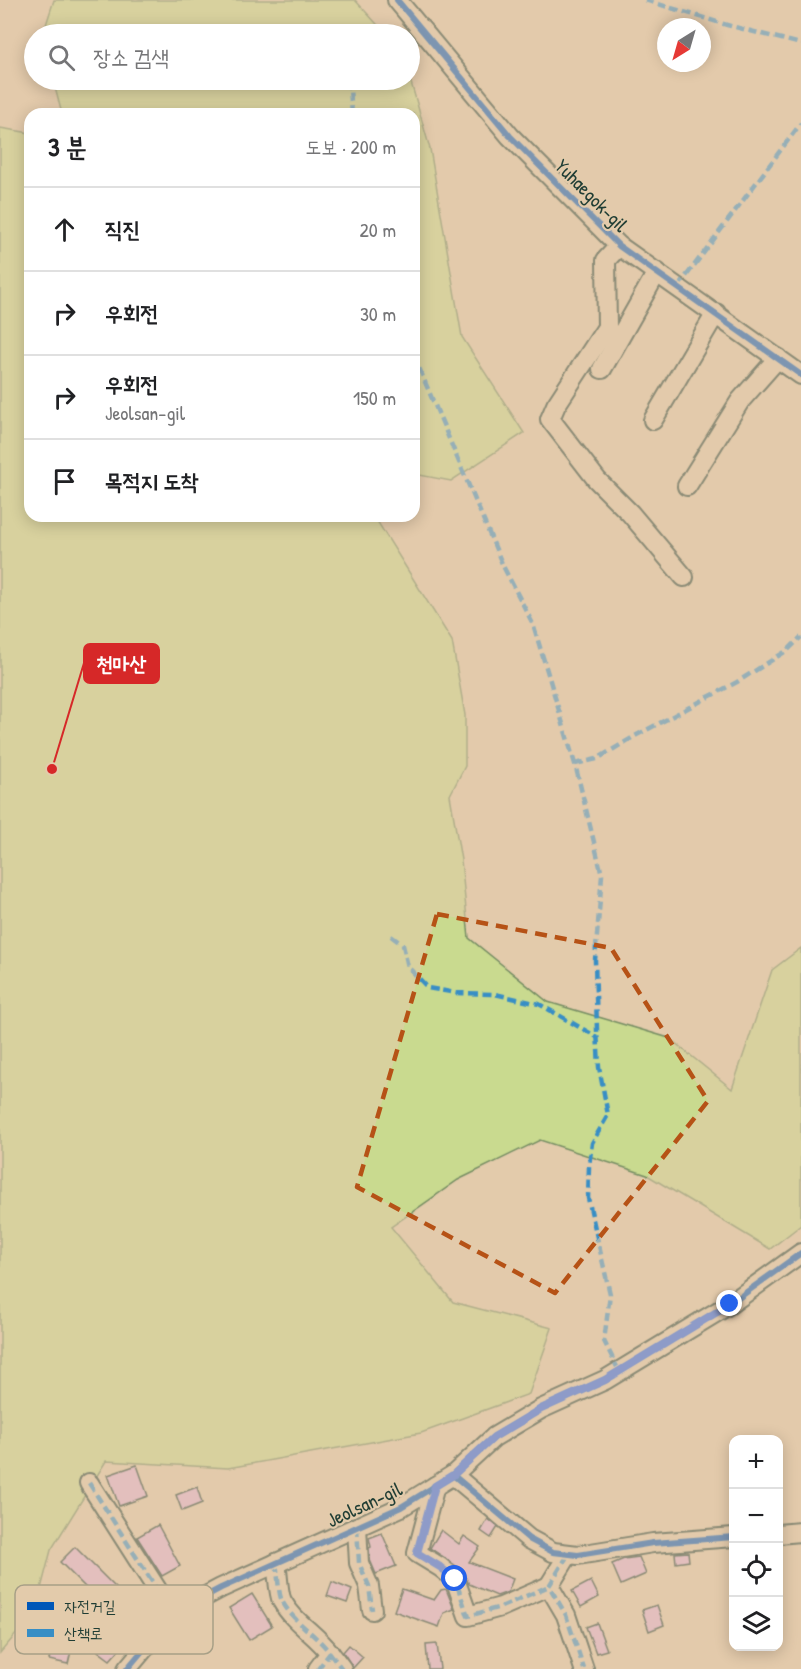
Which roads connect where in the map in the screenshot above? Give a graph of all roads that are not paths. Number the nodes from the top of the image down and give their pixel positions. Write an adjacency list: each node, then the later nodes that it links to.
1 (397, 0): 2 (street, Yuhaegok-gil)
2 (417, 24)
3 (420, 28): 4 (street, Yuhaegok-gil)
4 (619, 246): 5 (street, Yuhaegok-gil); 12 (street)
5 (657, 272): 6 (street, Yuhaegok-gil); 8 (street)
6 (716, 313): 7 (street, Yuhaegok-gil); 10 (street)
7 (778, 358): 9 (street, Yuhaegok-gil); 11 (street)
8 (602, 369)
9 (801, 375)
10 (652, 420)
11 (687, 486)
12 (684, 577)
13 (801, 1253): 14 (street, Jeolsan-gil)
14 (453, 1475): 16 (street, Jeolsan-gil); 21 (street)
15 (89, 1483): 23 (street)
16 (435, 1486): 17 (street, Jeolsan-gil); 24 (street)
17 (357, 1527): 22 (street, Jeolsan-gil); 26 (street)
18 (801, 1532): 19 (street)
19 (783, 1534)
20 (729, 1537): 21 (street)
21 (568, 1555): 24 (street)
22 (276, 1563): 25 (street, Jeolsan-gil); 27 (street)
23 (154, 1585)
24 (549, 1586): 32 (street)
25 (213, 1592)
26 (372, 1610)
27 (330, 1653): 30 (street); 31 (street)
28 (140, 1654): 29 (street, Jeolsan-gil)
29 (127, 1669)
30 (318, 1669)
31 (342, 1669)
32 (584, 1669)

